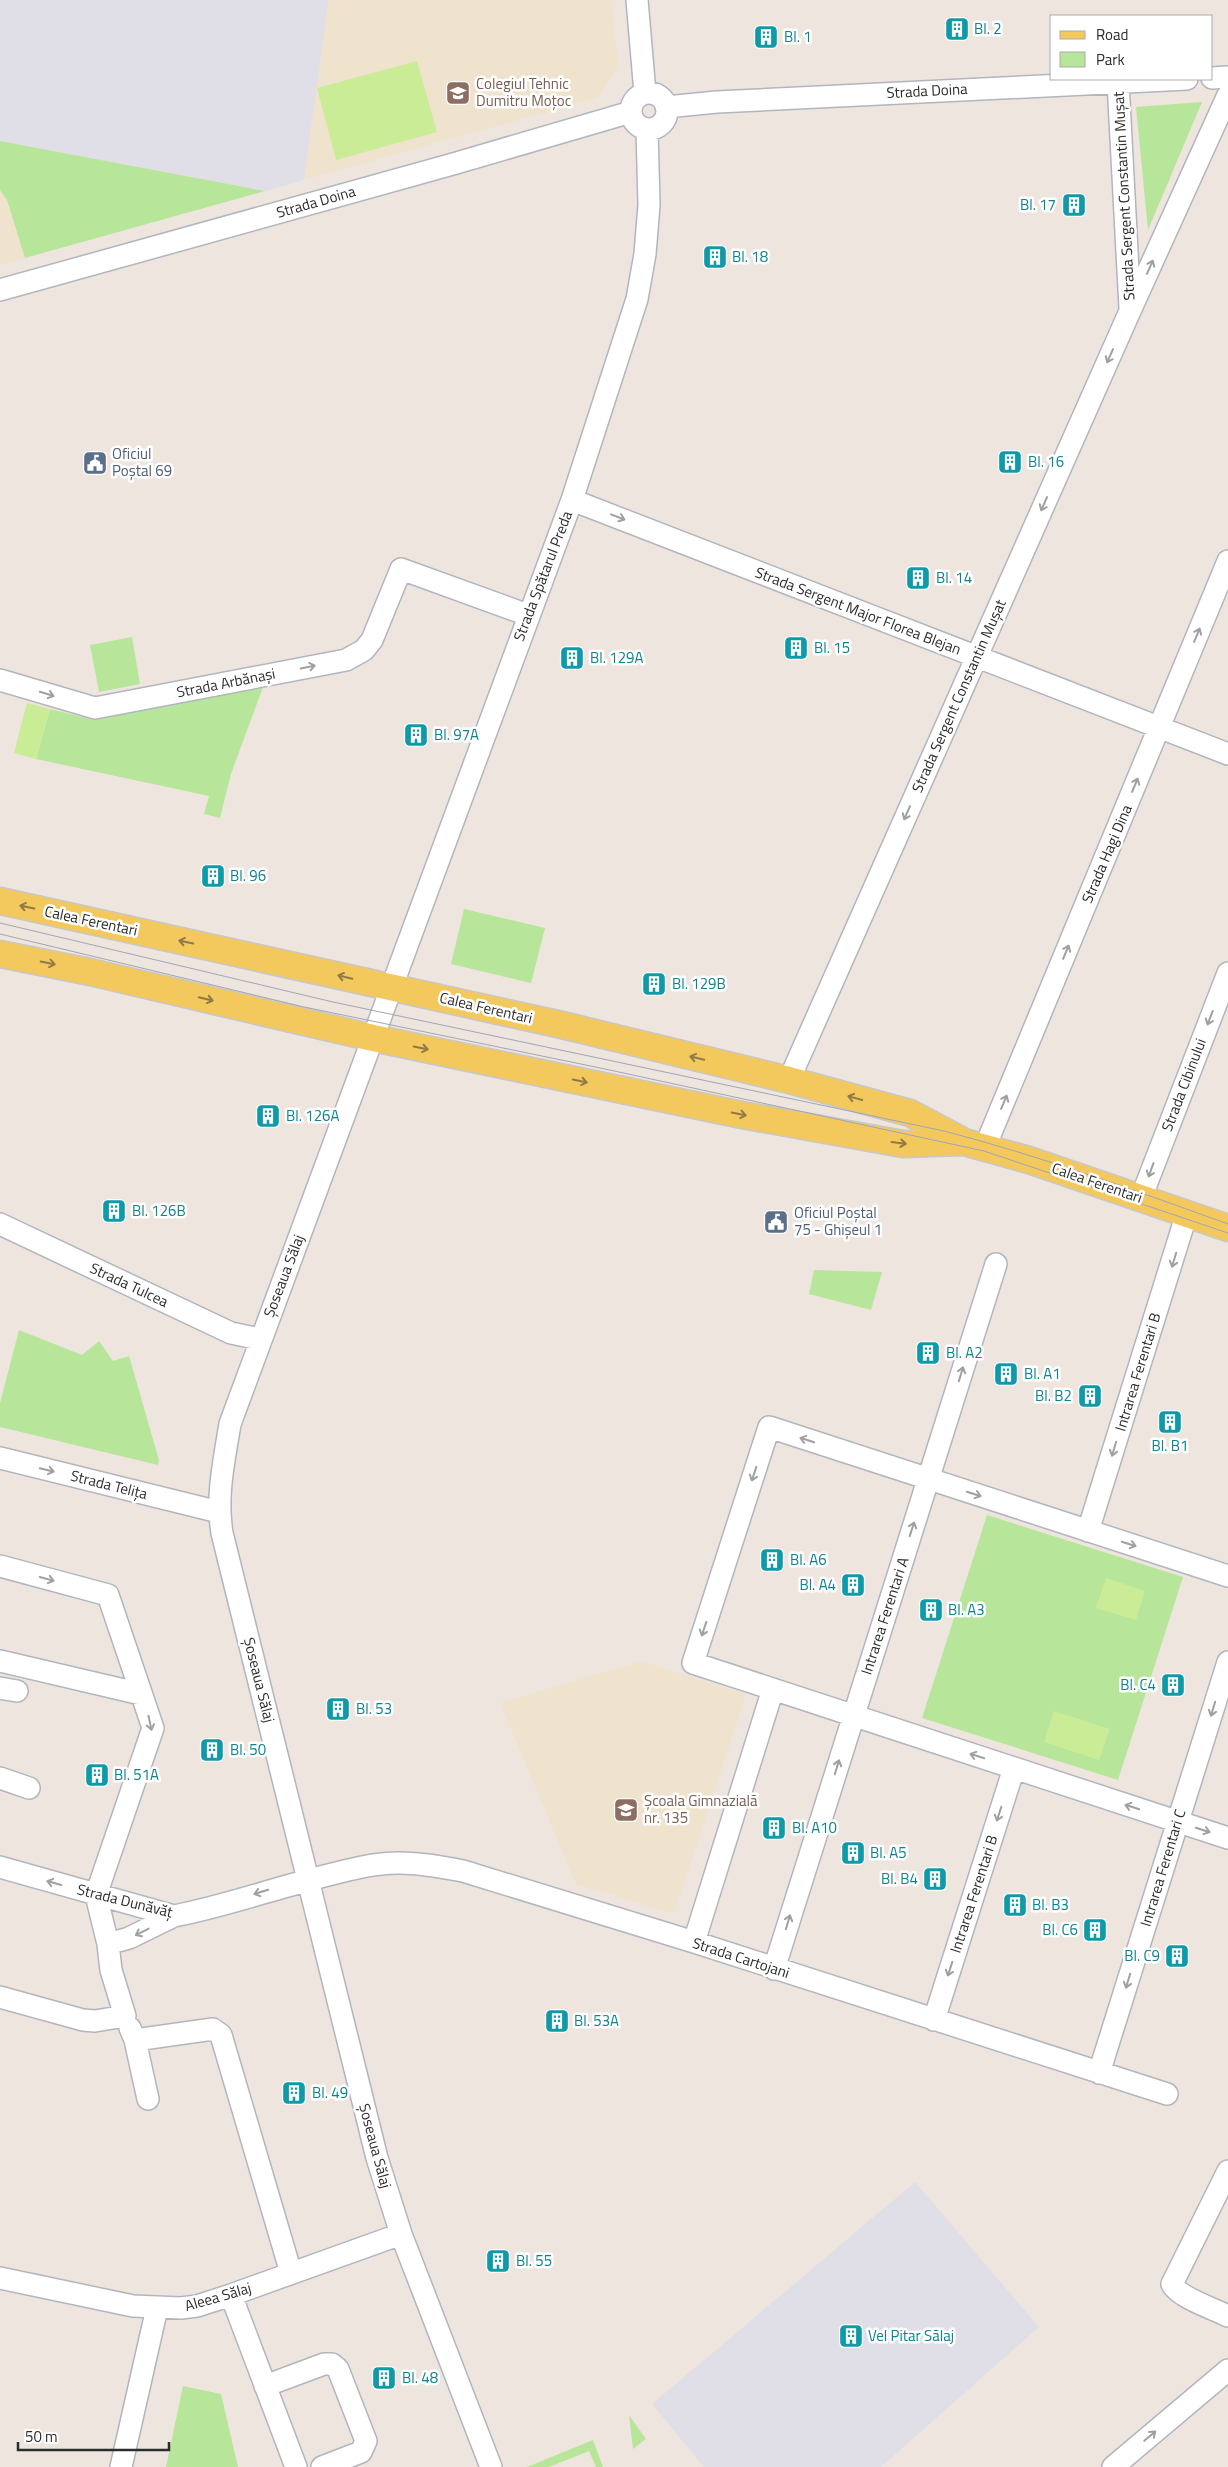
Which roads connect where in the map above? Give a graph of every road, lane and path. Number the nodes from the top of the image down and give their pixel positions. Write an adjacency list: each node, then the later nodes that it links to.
1 (637, 0): 6 (street)
2 (1228, 77): 3 (street)
3 (1213, 78)
4 (1164, 80): 5 (street, Strada Doina)
5 (1118, 82): 8 (street, Strada Doina); 12 (street, Strada Sergent Constantin Mușat)
6 (645, 93): 8 (street); 9 (street)
7 (1228, 95): 12 (street, Strada Sergent Constantin Mușat, one-way to 7)
8 (666, 107): 10 (street)
9 (631, 112): 10 (street); 11 (street, Strada Doina)
10 (647, 129): 13 (street, Strada Spătarul Preda)
11 (0, 290)
12 (1130, 311): 16 (street, Strada Sergent Constantin Mușat, one-way to 16)
13 (572, 500): 15 (street, Strada Spătarul Preda); 16 (street, Strada Sergent Major Florea Blejan, one-way to 16)
14 (1228, 561): 18 (street, Strada Hagi Dina, one-way to 14)
15 (528, 615): 17 (street, Strada Arbănași, one-way to 15); 23 (street, Strada Spătarul Preda)
16 (977, 657): 18 (street, Strada Sergent Major Florea Blejan); 26 (street, Strada Sergent Constantin Mușat, one-way to 26)
17 (0, 680)
18 (1159, 727): 19 (street, Strada Sergent Major Florea Blejan); 27 (street, Strada Hagi Dina, one-way to 18)
19 (1228, 754)
20 (0, 901): 23 (main road, Calea Ferentari, one-way to 20)
21 (0, 954): 25 (main road, Calea Ferentari, one-way to 25)
22 (1228, 973): 28 (street, Strada Cibinului, one-way to 28)
23 (392, 987): 24 (street, Strada Spătarul Preda); 26 (main road, Calea Ferentari, one-way to 23)
24 (383, 1012): 25 (street, Șoseaua Sălaj)
25 (373, 1038): 27 (main road, Calea Ferentari, one-way to 27); 33 (street, Șoseaua Sălaj)
26 (789, 1080): 27 (main road, Calea Ferentari, one-way to 26)
27 (975, 1144): 28 (main road, Calea Ferentari)
28 (1141, 1198): 29 (main road, Calea Ferentari)
29 (1187, 1213): 31 (main road, Calea Ferentari); 37 (street, Intrarea Ferentari B, one-way to 37)
30 (0, 1224): 33 (street, Strada Tulcea)
31 (1228, 1228)
32 (996, 1264): 35 (street, Intrarea Ferentari A, one-way to 32)
33 (260, 1339): 36 (street, Șoseaua Sălaj)
34 (0, 1458): 36 (street, Strada Telița, one-way to 36)
35 (928, 1479): 37 (street, one-way to 37); 42 (street, one-way to 42); 44 (street, Intrarea Ferentari A, one-way to 35)
36 (219, 1512): 51 (street, Șoseaua Sălaj)
37 (1088, 1531): 39 (street, one-way to 39)
38 (0, 1566): 43 (street, one-way to 43)
39 (1228, 1576)
40 (0, 1661): 43 (street)
41 (1228, 1662): 48 (street, Intrarea Ferentari C, one-way to 48)
42 (773, 1689): 44 (street); 54 (street)
43 (141, 1694): 52 (street, one-way to 52)
44 (853, 1715): 45 (street, one-way to 44); 56 (street, Intrarea Ferentari A, one-way to 44)
45 (1014, 1768): 48 (street, one-way to 45); 59 (street, Intrarea Ferentari B, one-way to 59)
46 (0, 1778): 47 (street)
47 (29, 1788)
48 (1178, 1822): 49 (street, one-way to 49); 61 (street, Intrarea Ferentari C, one-way to 61)
49 (1228, 1838)
50 (0, 1867): 52 (street, Strada Dunăvăț, one-way to 50)
51 (309, 1880): 53 (street, Strada Dunăvăț, one-way to 53); 54 (street, Strada Cartojani); 65 (street, Șoseaua Sălaj)
52 (96, 1895): 53 (street, Strada Dunăvăț); 55 (street)
53 (174, 1916): 55 (street, one-way to 55)
54 (694, 1942): 56 (street, Strada Cartojani)
55 (108, 1944): 58 (street)
56 (774, 1969): 59 (street, Strada Cartojani)
57 (0, 1997): 58 (street)
58 (125, 2016): 60 (street)
59 (934, 2020): 61 (street, Strada Cartojani)
60 (135, 2040): 63 (street); 66 (street)
61 (1099, 2073): 62 (street, Strada Cartojani)
62 (1167, 2094)
63 (148, 2099)
64 (1228, 2171): 70 (street)
65 (401, 2234): 66 (street, Aleea Sălaj); 76 (street, Șoseaua Sălaj)
66 (291, 2273): 68 (street, Aleea Sălaj)
67 (0, 2278): 69 (street, Aleea Sălaj)
68 (231, 2295): 69 (street, Aleea Sălaj); 72 (street)
69 (157, 2308): 73 (street)
70 (1228, 2316)
71 (1228, 2370): 77 (street, one-way to 71)
72 (265, 2386): 74 (street); 75 (street)
73 (121, 2467)
74 (296, 2467)
75 (322, 2467)
76 (491, 2467)
77 (1113, 2467)

